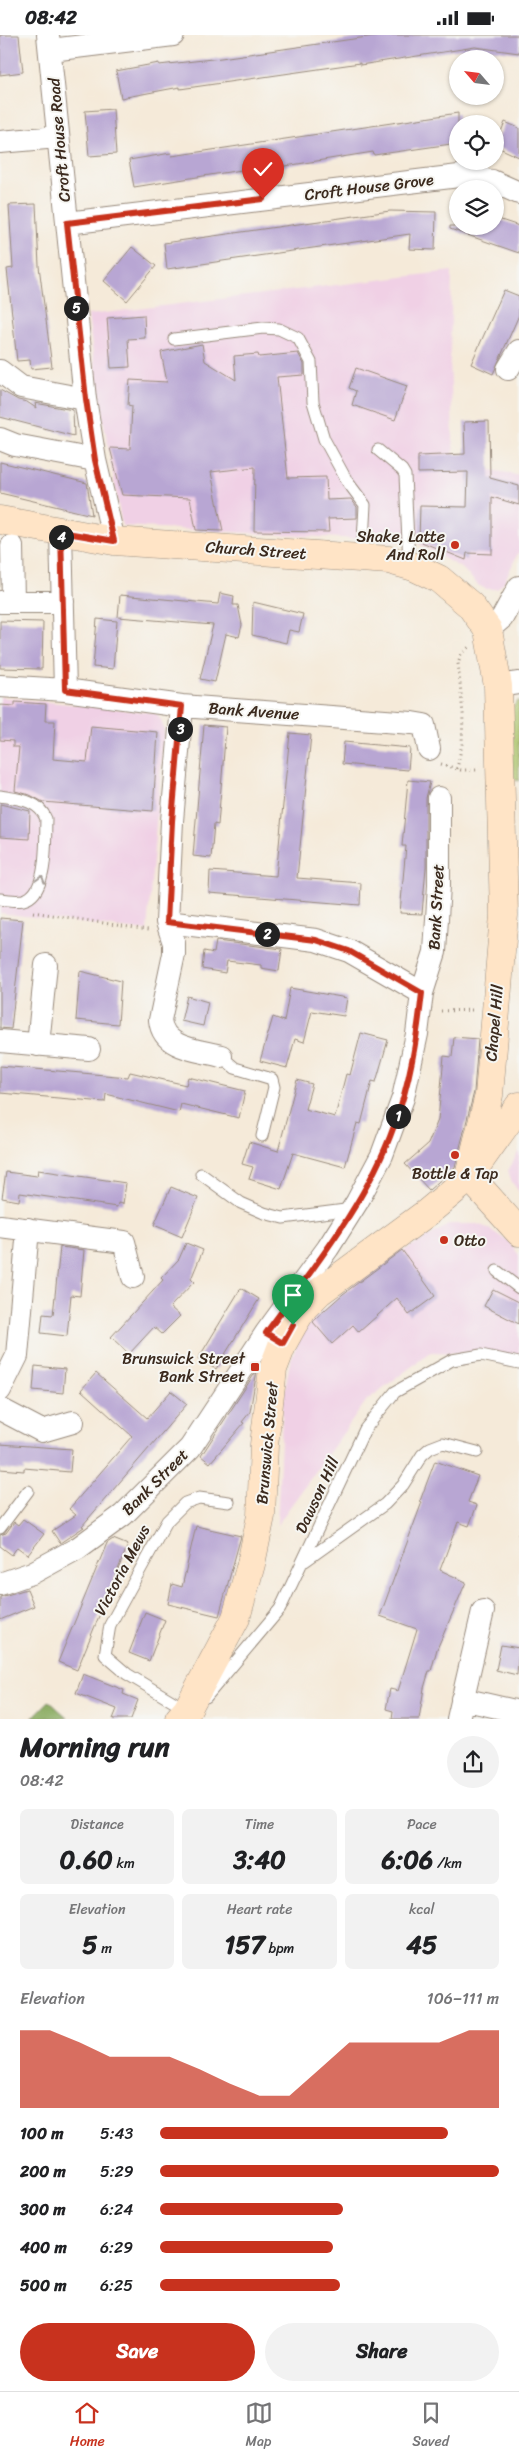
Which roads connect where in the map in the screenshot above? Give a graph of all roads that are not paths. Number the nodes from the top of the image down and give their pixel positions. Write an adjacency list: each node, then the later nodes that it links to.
1 (173, 35): 2 (street)
2 (50, 43): 3 (street, Croft House Road)
3 (58, 137): 4 (street); 6 (street, Croft House Road)
4 (0, 142)
5 (519, 193): 6 (street, Croft House Grove)
6 (67, 223): 9 (street, Croft House Road)
7 (174, 339): 17 (lane)
8 (0, 371): 9 (street)
9 (86, 399): 12 (street, Croft House Road)
10 (0, 439): 12 (street)
11 (378, 450): 18 (lane)
12 (95, 460): 15 (street, Croft House Road)
13 (0, 520): 14 (main road, Church Street)
14 (61, 532): 15 (main road, Church Street); 21 (street)
15 (114, 541): 17 (main road, Church Street)
16 (12, 546): 20 (street)
17 (362, 558): 18 (main road, Church Street)
18 (409, 565): 22 (main road, Church Street)
19 (519, 587): 22 (street)
20 (7, 602): 21 (street)
21 (63, 602): 25 (street)
22 (488, 629): 23 (main road, Chapel Hill)
23 (508, 685): 41 (main road, Chapel Hill)
24 (0, 686): 25 (street, Bank Avenue)
25 (65, 690): 26 (street, Bank Avenue)
26 (182, 706): 27 (street, Bank Avenue); 31 (street)
27 (429, 749)
28 (0, 796): 30 (lane, one-way to 28)
29 (439, 798): 33 (street, Bank Street)
30 (0, 899)
31 (167, 922): 33 (street); 37 (street)
32 (46, 965): 35 (street)
33 (421, 1002): 42 (street, Bank Street)
34 (0, 1041): 35 (street)
35 (38, 1045): 36 (street)
36 (89, 1049)
37 (221, 1056): 39 (lane)
38 (519, 1105): 41 (main road, Brunswick Street)
39 (262, 1136)
40 (201, 1174): 42 (lane)
41 (469, 1176): 45 (main road); 49 (main road, Brunswick Street)
42 (353, 1209): 49 (street, Bank Street)
43 (0, 1226): 44 (street)
44 (28, 1229): 47 (street); 51 (street)
45 (519, 1232)
46 (497, 1271): 48 (lane)
47 (133, 1277)
48 (519, 1288)
49 (275, 1338): 59 (street, Bank Street); 63 (main road, Brunswick Street)
50 (519, 1363): 58 (lane, Dawson Hill)
51 (0, 1390)
52 (0, 1409): 53 (street)
53 (73, 1422)
54 (477, 1452): 58 (lane)
55 (28, 1491): 57 (lane)
56 (229, 1502): 63 (lane, Victoria Mews)
57 (0, 1528)
58 (304, 1562): 63 (lane, Dawson Hill)
59 (0, 1584)
60 (483, 1611): 61 (street)
61 (460, 1709): 62 (street)
62 (519, 1712)
63 (183, 1714)

